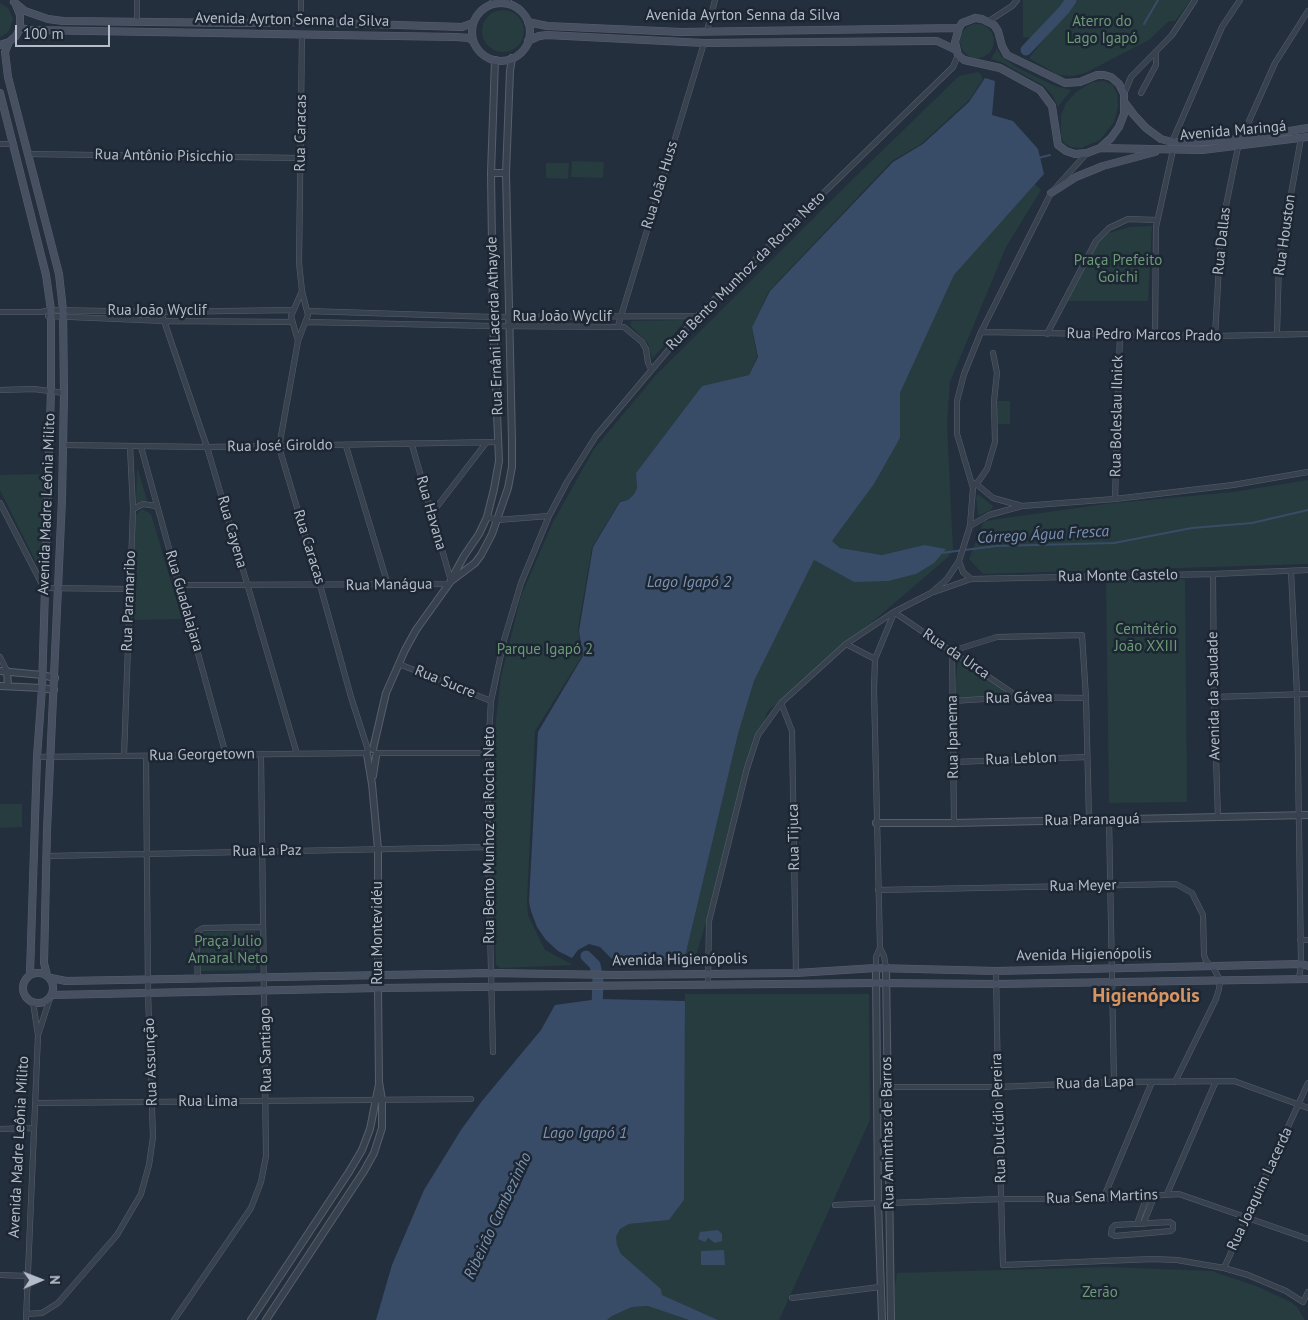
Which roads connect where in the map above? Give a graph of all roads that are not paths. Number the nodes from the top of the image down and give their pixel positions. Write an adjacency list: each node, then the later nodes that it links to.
1 (137, 0): 11 (street)
2 (301, 0): 12 (street)
3 (715, 0): 18 (street)
4 (1017, 0): 14 (street)
5 (1195, 0): 26 (street)
6 (1240, 0): 36 (street)
7 (13, 1): 11 (main road, Avenida Ayrton Senna da Silva); 16 (main road)
8 (494, 2): 9 (main road); 15 (main road)
9 (508, 2): 13 (main road)
10 (1308, 11): 35 (street)
11 (137, 22): 12 (main road, Avenida Ayrton Senna da Silva)
12 (301, 22): 15 (main road, Avenida Ayrton Senna da Silva)
13 (528, 22): 18 (main road, Avenida Ayrton Senna da Silva); 21 (main road)
14 (989, 22): 17 (main road); 30 (main road)
15 (473, 23): 20 (main road)
16 (20, 28): 19 (main road, Avenida Ayrton Senna da Silva); 22 (main road)
17 (958, 28): 18 (main road, Avenida Ayrton Senna da Silva); 25 (main road)
18 (707, 32)
19 (302, 34): 20 (main road, Avenida Ayrton Senna da Silva); 45 (street, Rua Caracas)
20 (473, 41): 28 (main road)
21 (528, 41): 23 (main road, Avenida Ayrton Senna da Silva); 27 (main road)
22 (9, 42): 24 (main road); 44 (main road, Avenida Madre Leônia Milito)
23 (704, 43): 25 (main road, Avenida Ayrton Senna da Silva); 64 (street, Rua João Huss)
24 (0, 46)
25 (957, 52): 43 (main road, Avenida Ayrton Senna da Silva); 61 (street, Rua Bento Munhoz da Rocha Neto)
26 (1156, 52): 30 (street); 31 (street)
27 (512, 58): 28 (main road); 47 (street, Rua Ernâni Lacerda Athayde)
28 (495, 60): 46 (street, Rua Ernâni Lacerda Athayde)
29 (0, 93): 38 (main road, Avenida Madre Leônia Milito)
30 (1124, 94): 32 (main road, Avenida Maringá)
31 (1141, 94)
32 (1125, 103): 36 (main road, Avenida Maringá); 40 (main road, Avenida Maringá)
33 (1308, 128): 35 (main road, Avenida Maringá)
34 (1304, 137): 39 (main road, Avenida Maringá); 73 (street, Rua Houston)
35 (1241, 138): 36 (main road, Avenida Maringá)
36 (1172, 142)
37 (0, 144): 38 (street)
38 (14, 144): 51 (main road, Avenida Madre Leônia Milito)
39 (1238, 146): 42 (main road, Avenida Maringá); 77 (street, Rua Dallas)
40 (1100, 148): 41 (main road, Avenida Maringá); 43 (main road, Avenida Maringá)
41 (1164, 150): 42 (main road, Avenida Maringá); 48 (main road)
42 (1172, 150): 49 (street)
43 (1088, 153): 48 (street)
44 (28, 154): 45 (street, Rua Antônio Pisicchio); 50 (main road, Avenida Madre Leônia Milito)
45 (300, 158): 54 (street, Rua Caracas)
46 (491, 173): 47 (street); 62 (street, Rua Ernâni Lacerda Athayde)
47 (506, 173): 63 (street, Rua Ernâni Lacerda Athayde)
48 (1051, 193): 71 (street)
49 (1157, 220): 74 (street); 76 (street)
50 (51, 242): 51 (street); 52 (main road, Avenida Madre Leônia Milito)
51 (39, 245): 53 (main road, Avenida Madre Leônia Milito)
52 (55, 259): 53 (street); 60 (main road, Avenida Madre Leônia Milito)
53 (43, 262): 59 (main road, Avenida Madre Leônia Milito)
54 (302, 291): 55 (street, Rua Caracas); 56 (street, Rua Caracas)
55 (294, 310): 56 (street, Rua João Wyclif); 58 (street, Rua João Wyclif); 66 (street, Rua Caracas)
56 (306, 310): 62 (street, Rua João Wyclif); 67 (street, Rua Caracas)
57 (0, 312): 59 (street, Rua João Wyclif)
58 (161, 312): 60 (street, Rua João Wyclif); 65 (street, Rua Cayena)
59 (51, 314): 60 (street, Rua João Wyclif); 82 (main road, Avenida Madre Leônia Milito)
60 (63, 314): 65 (street, Rua João Wyclif); 83 (main road, Avenida Madre Leônia Milito)
61 (697, 316): 64 (street, Rua João Wyclif); 80 (street, Rua Bento Munhoz da Rocha Neto)
62 (493, 317): 63 (street, Rua João Wyclif); 68 (street, Rua Ernâni Lacerda Athayde)
63 (508, 317): 64 (street, Rua João Wyclif); 69 (street, Rua Montevidéu)
64 (620, 318): 70 (street, Rua João Huss)
65 (164, 321): 66 (street, Rua João Wyclif); 91 (street, Rua Cayena)
66 (293, 323): 67 (street, Rua João Wyclif); 78 (street, Rua Caracas)
67 (305, 323): 68 (street, Rua João Wyclif); 78 (street, Rua Caracas)
68 (493, 326): 69 (street, Rua João Wyclif); 84 (street, Rua Ernâni Lacerda Athayde)
69 (509, 326): 70 (street, Rua João Wyclif); 104 (street, Rua Montevidéu)
70 (618, 326): 80 (street, Rua João Wyclif)
71 (981, 332): 74 (street, Rua Pedro Marcos Prado); 94 (street)
72 (1120, 333): 74 (street, Rua Pedro Marcos Prado); 76 (street, Rua Pedro Marcos Prado); 96 (street, Rua Boleslau Ilnick)
73 (1277, 333): 75 (street, Rua Pedro Marcos Prado); 77 (street, Rua Pedro Marcos Prado)
74 (1047, 334)
75 (1308, 334)
76 (1155, 335): 77 (street, Rua Pedro Marcos Prado)
77 (1215, 336)
78 (298, 341): 92 (street, Rua Caracas)
79 (993, 353): 95 (street)
80 (651, 369): 103 (street, Rua Bento Munhoz da Rocha Neto)
81 (0, 390): 82 (street)
82 (50, 390): 83 (street); 116 (main road, Avenida Madre Leônia Milito)
83 (64, 393): 86 (main road, Avenida Madre Leônia Milito)
84 (498, 442): 85 (street, Rua José Giroldo); 102 (street, Rua Ernâni Lacerda Athayde)
85 (486, 443): 87 (street, Rua José Giroldo); 101 (street)
86 (63, 445): 89 (street, Rua José Giroldo); 117 (main road, Avenida Madre Leônia Milito)
87 (412, 445): 88 (street, Rua José Giroldo); 101 (street, Rua Havana)
88 (346, 446): 92 (street, Rua José Giroldo); 115 (street)
89 (130, 447): 90 (street, Rua José Giroldo); 100 (street, Rua Paramaribo)
90 (141, 447): 91 (street, Rua José Giroldo); 98 (street, Rua Guadalajara)
91 (207, 447): 92 (street, Rua José Giroldo); 113 (street, Rua Cayena)
92 (278, 447): 114 (street, Rua Caracas)
93 (1308, 472): 96 (street)
94 (969, 474): 95 (street); 105 (street)
95 (976, 485): 99 (street)
96 (1115, 499): 99 (street)
97 (0, 503): 116 (street)
98 (156, 506): 100 (street); 112 (street, Rua Guadalajara)
99 (1022, 506): 105 (street)
100 (132, 509): 118 (street, Rua Paramaribo)
101 (432, 513): 111 (street, Rua Havana)
102 (487, 516): 104 (street); 111 (street, Rua Ernâni Lacerda Athayde)
103 (549, 516): 104 (street); 138 (street, Rua Bento Munhoz da Rocha Neto)
104 (497, 520): 111 (street, Rua Montevidéu)
105 (970, 526): 106 (street)
106 (959, 560): 110 (street); 119 (street)
107 (1308, 570): 108 (street, Rua Monte Castelo)
108 (1291, 571): 109 (street, Rua Monte Castelo); 133 (street)
109 (1212, 574): 110 (street, Rua Monte Castelo); 136 (street, Avenida da Saudade)
110 (971, 579): 119 (street, Rua Monte Castelo)
111 (450, 583): 115 (street, Rua Manágua); 125 (street, Rua Montevidéu)
112 (180, 585): 113 (street, Rua Manágua); 145 (street, Rua Guadalajara)
113 (248, 585): 114 (street, Rua Manágua); 144 (street, Rua Cayena)
114 (320, 585): 115 (street, Rua Manágua); 141 (street, Rua Caracas)
115 (388, 585)
116 (44, 588): 117 (street); 127 (main road, Avenida Madre Leônia Milito)
117 (58, 588): 118 (street); 128 (main road, Avenida Madre Leônia Milito)
118 (130, 589): 146 (street, Rua Paramaribo)
119 (931, 593): 120 (street)
120 (894, 612): 121 (street); 122 (street, Rua da Urca); 124 (street, Rua Aminthas de Barros)
121 (846, 644): 124 (street); 140 (street)
122 (952, 651): 135 (street, Rua da Urca); 137 (street); 139 (street, Rua Ipanema)
123 (0, 657): 126 (street)
124 (875, 659): 157 (street, Rua Aminthas de Barros)
125 (399, 664): 138 (street, Rua Sucre); 141 (street, Rua Montevidéu)
126 (4, 671): 127 (street); 130 (street)
127 (42, 675): 128 (street); 131 (main road, Avenida Madre Leônia Milito)
128 (55, 678): 132 (main road, Avenida Madre Leônia Milito)
129 (0, 686): 130 (street)
130 (8, 686): 131 (street)
131 (42, 688): 132 (street); 148 (main road, Avenida Madre Leônia Milito)
132 (54, 690): 150 (main road, Avenida Madre Leônia Milito)
133 (1297, 694): 134 (street); 136 (street); 152 (street)
134 (1308, 694)
135 (1018, 697): 137 (street, Rua Gávea); 139 (street, Rua Gávea)
136 (1214, 697): 154 (street, Avenida da Saudade)
137 (1086, 698): 149 (street)
138 (491, 701): 142 (street, Rua Bento Munhoz da Rocha Neto)
139 (952, 701): 151 (street, Rua Ipanema)
140 (781, 703): 176 (street, Rua Tijuca); 179 (street)
141 (371, 752): 142 (street, Rua Georgetown); 144 (street, Rua Georgetown); 160 (street, Rua Montevidéu)
142 (488, 753): 159 (street, Rua Bento Munhoz da Rocha Neto)
143 (260, 754): 144 (street, Rua Georgetown); 145 (street, Rua Georgetown); 161 (street, Rua Santiago)
144 (297, 754)
145 (226, 755): 147 (street, Rua Georgetown)
146 (124, 756): 147 (street, Rua Georgetown); 150 (street, Rua Georgetown)
147 (146, 756): 162 (street, Rua Assunção)
148 (37, 757): 150 (street, Rua Georgetown); 178 (main road, Avenida Madre Leônia Milito)
149 (1087, 757): 151 (street, Rua Leblon); 156 (street)
150 (50, 758): 163 (main road, Avenida Madre Leônia Milito)
151 (954, 762): 158 (street, Rua Ipanema)
152 (1298, 816): 153 (street, Rua Paranaguá); 154 (street, Rua Paranaguá); 167 (street)
153 (1308, 816)
154 (1218, 818): 155 (street, Rua Paranaguá)
155 (1109, 819): 156 (street, Rua Paranaguá); 164 (street)
156 (1089, 820): 158 (street, Rua Paranaguá)
157 (876, 823): 158 (street, Rua Paranaguá); 165 (street, Rua Aminthas de Barros)
158 (954, 823)
159 (488, 847): 160 (street, Rua La Paz); 177 (street, Rua Bento Munhoz da Rocha Neto)
160 (378, 850): 161 (street, Rua La Paz); 181 (street, Rua Montevidéu)
161 (262, 852): 162 (street, Rua La Paz); 166 (street, Rua Santiago)
162 (148, 853): 163 (street, Rua La Paz); 186 (street, Rua Assunção)
163 (47, 856): 180 (main road, Avenida Madre Leônia Milito)
164 (1111, 885): 165 (street, Rua Meyer); 171 (street, Rua Meyer); 174 (street)
165 (878, 890): 169 (street, Rua Aminthas de Barros)
166 (263, 927): 182 (street, Rua Santiago); 183 (street)
167 (1300, 940): 168 (street); 170 (street)
168 (1308, 940)
169 (880, 948): 172 (street, Rua Aminthas de Barros); 173 (street, Rua Aminthas de Barros)
170 (1304, 965): 171 (main road, Avenida Higienópolis); 184 (street)
171 (1213, 967): 174 (main road, Avenida Higienópolis); 187 (street, Rua Meyer)
172 (876, 968): 173 (main road, Avenida Higienópolis); 176 (main road, Avenida Higienópolis); 189 (street, Rua Aminthas de Barros)
173 (886, 968): 175 (main road, Avenida Higienópolis); 190 (street, Rua Aminthas de Barros)
174 (1112, 969): 175 (main road, Avenida Higienópolis); 188 (street)
175 (996, 971): 191 (street, Rua Dulcídio Pereira)
176 (796, 972): 179 (main road, Avenida Higienópolis)
177 (491, 973): 179 (main road, Avenida Higienópolis); 181 (main road, Avenida Higienópolis); 194 (street, Rua Bento Munhoz da Rocha Neto)
178 (30, 974): 180 (main road); 198 (main road)
179 (708, 974): 192 (street)
180 (49, 976): 186 (main road, Avenida Higienópolis); 197 (main road)
181 (379, 976): 182 (main road, Avenida Higienópolis); 193 (street, Rua Montevidéu)
182 (264, 978): 183 (main road, Avenida Higienópolis); 195 (street, Rua Santiago)
183 (198, 979): 186 (main road, Avenida Higienópolis)
184 (1299, 979): 185 (main road, Avenida Higienópolis); 187 (main road, Avenida Higienópolis)
185 (1308, 979)
186 (149, 980): 196 (street, Rua Assunção)
187 (1220, 980): 188 (main road, Avenida Higienópolis); 205 (street)
188 (1112, 981): 191 (main road, Avenida Higienópolis); 203 (street)
189 (876, 983): 190 (main road, Avenida Higienópolis); 192 (main road, Avenida Higienópolis); 207 (street, Rua Aminthas de Barros)
190 (886, 983): 191 (main road, Avenida Higienópolis); 208 (street, Rua Aminthas de Barros)
191 (996, 984): 209 (street, Rua Dulcídio Pereira)
192 (708, 985): 194 (main road, Avenida Higienópolis)
193 (378, 988): 194 (main road, Avenida Higienópolis); 195 (main road, Avenida Higienópolis); 202 (street, Rua Montevidéu)
194 (491, 988): 200 (street)
195 (265, 990): 196 (main road, Avenida Higienópolis); 214 (street, Rua Santiago)
196 (148, 992): 197 (main road, Avenida Higienópolis); 213 (street, Rua Assunção)
197 (51, 996): 198 (main road); 199 (street, Avenida Madre Leônia Milito)
198 (33, 1002): 199 (street, Avenida Madre Leônia Milito)
199 (38, 1035): 215 (street, Avenida Madre Leônia Milito)
200 (493, 1052)
201 (1216, 1081): 205 (street, Rua da Lapa); 216 (street, Rua da Lapa); 222 (street)
202 (379, 1082): 211 (street, Rua Montevidéu); 212 (street, Rua Montevidéu)
203 (1114, 1082): 204 (street, Rua da Lapa); 209 (street, Rua da Lapa)
204 (1152, 1082): 205 (street, Rua da Lapa); 226 (street)
205 (1175, 1082)
206 (1308, 1083): 216 (street, Rua Joaquim Lacerda)
207 (877, 1087): 208 (street, Rua da Lapa); 227 (street, Rua Aminthas de Barros)
208 (888, 1087): 209 (street, Rua da Lapa); 228 (street, Rua Aminthas de Barros)
209 (998, 1087): 225 (street, Rua Dulcídio Pereira)
210 (471, 1099): 212 (street, Rua Lima)
211 (374, 1100): 212 (street, Rua Lima); 214 (street, Rua Lima); 220 (street, Rua Montevidéu)
212 (382, 1100): 221 (street, Rua Montevidéu)
213 (152, 1102): 214 (street, Rua Lima); 215 (street, Rua Lima); 241 (street, Rua Assunção)
214 (267, 1102): 242 (street, Rua Santiago)
215 (34, 1103): 218 (street, Avenida Madre Leônia Milito)
216 (1299, 1105): 217 (street, Rua da Lapa); 230 (street, Rua Joaquim Lacerda)
217 (1308, 1108)
218 (33, 1128): 219 (street); 237 (street, Avenida Madre Leônia Milito)
219 (0, 1129)
220 (370, 1129): 221 (street); 233 (street, Rua Montevidéu)
221 (381, 1130): 234 (street, Rua Montevidéu)
222 (1167, 1194): 223 (street, Rua Sena Martins); 230 (street, Rua Sena Martins)
223 (1155, 1195): 224 (street, Rua Sena Martins); 231 (street)
224 (1147, 1196): 226 (street, Rua Sena Martins); 231 (street)
225 (1001, 1199): 226 (street, Rua Sena Martins); 228 (street, Rua Sena Martins); 235 (street, Rua Dulcídio Pereira)
226 (1103, 1199)
227 (878, 1203): 229 (street); 238 (street, Rua Aminthas de Barros)
228 (888, 1203): 246 (street, Rua Aminthas de Barros)
229 (835, 1205)
230 (1247, 1217): 232 (street, Rua Sena Martins); 235 (street, Rua Joaquim Lacerda)
231 (1140, 1224): 231 (street)
232 (1308, 1240)
233 (293, 1257): 234 (street); 243 (street, Rua Montevidéu)
234 (302, 1264): 244 (street, Rua Montevidéu)
235 (1224, 1268): 239 (street)
236 (0, 1275): 237 (street)
237 (27, 1276): 241 (street, Avenida Madre Leônia Milito)
238 (880, 1288): 240 (street); 245 (street, Rua Aminthas de Barros)
239 (1308, 1292)
240 (792, 1298)
241 (26, 1317)
242 (174, 1320)
243 (251, 1320)
244 (266, 1320)
245 (882, 1320)
246 (891, 1320)

